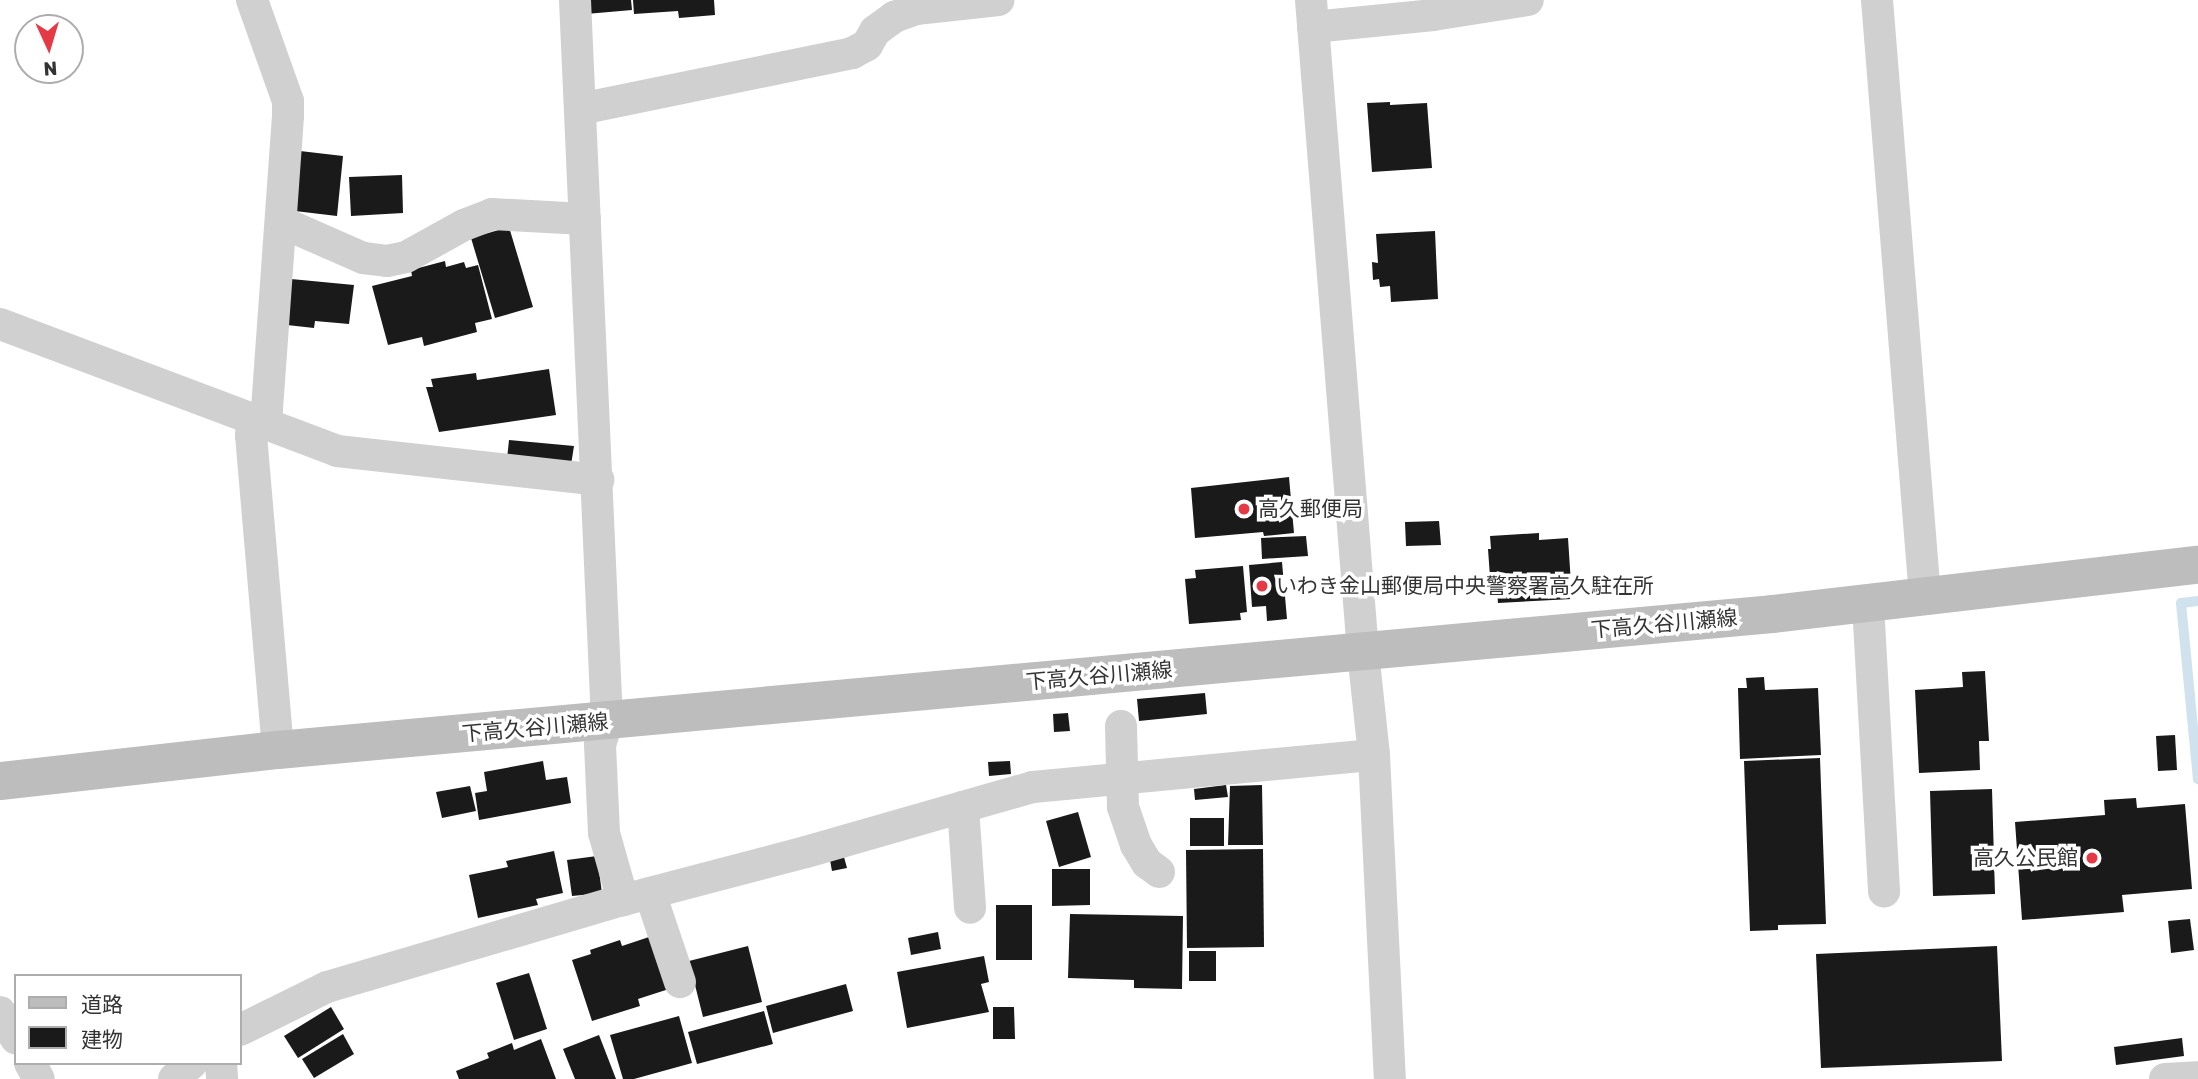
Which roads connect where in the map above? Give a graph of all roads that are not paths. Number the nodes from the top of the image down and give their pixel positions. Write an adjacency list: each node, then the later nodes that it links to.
1 (252, 0): 10 (street)
2 (575, 0): 8 (street)
3 (999, 0): 6 (street)
4 (1528, 0): 7 (street)
5 (1877, 0): 15 (street)
6 (931, 3): 8 (street)
7 (1312, 14): 17 (street)
8 (580, 109): 9 (street)
9 (585, 219): 10 (street); 13 (street)
10 (281, 222): 12 (street)
11 (0, 324): 12 (street)
12 (259, 422): 13 (street); 20 (street)
13 (598, 480): 18 (street)
14 (2198, 565): 15 (main road, 下高久谷川瀬線)
15 (1925, 596): 16 (main road, 下高久谷川瀬線)
16 (1868, 604): 17 (main road, 下高久谷川瀬線); 26 (street)
17 (1363, 652): 18 (main road, 下高久谷川瀬線); 21 (street)
18 (607, 722): 20 (main road, 下高久谷川瀬線); 27 (street)
19 (1121, 726): 22 (street)
20 (278, 750): 23 (main road, 下高久谷川瀬線)
21 (1374, 755): 22 (street); 36 (street)
22 (1122, 777): 24 (street); 25 (street)
23 (0, 781)
24 (963, 807): 27 (street); 28 (street)
25 (1159, 872)
26 (1884, 892)
27 (636, 897): 29 (street); 31 (street)
28 (970, 908)
29 (680, 982)
30 (0, 1012): 32 (street)
31 (242, 1029)
32 (14, 1036)
33 (190, 1065): 35 (street)
34 (2198, 1077): 37 (street)
35 (174, 1079)
36 (1390, 1079)
37 (2165, 1079)

